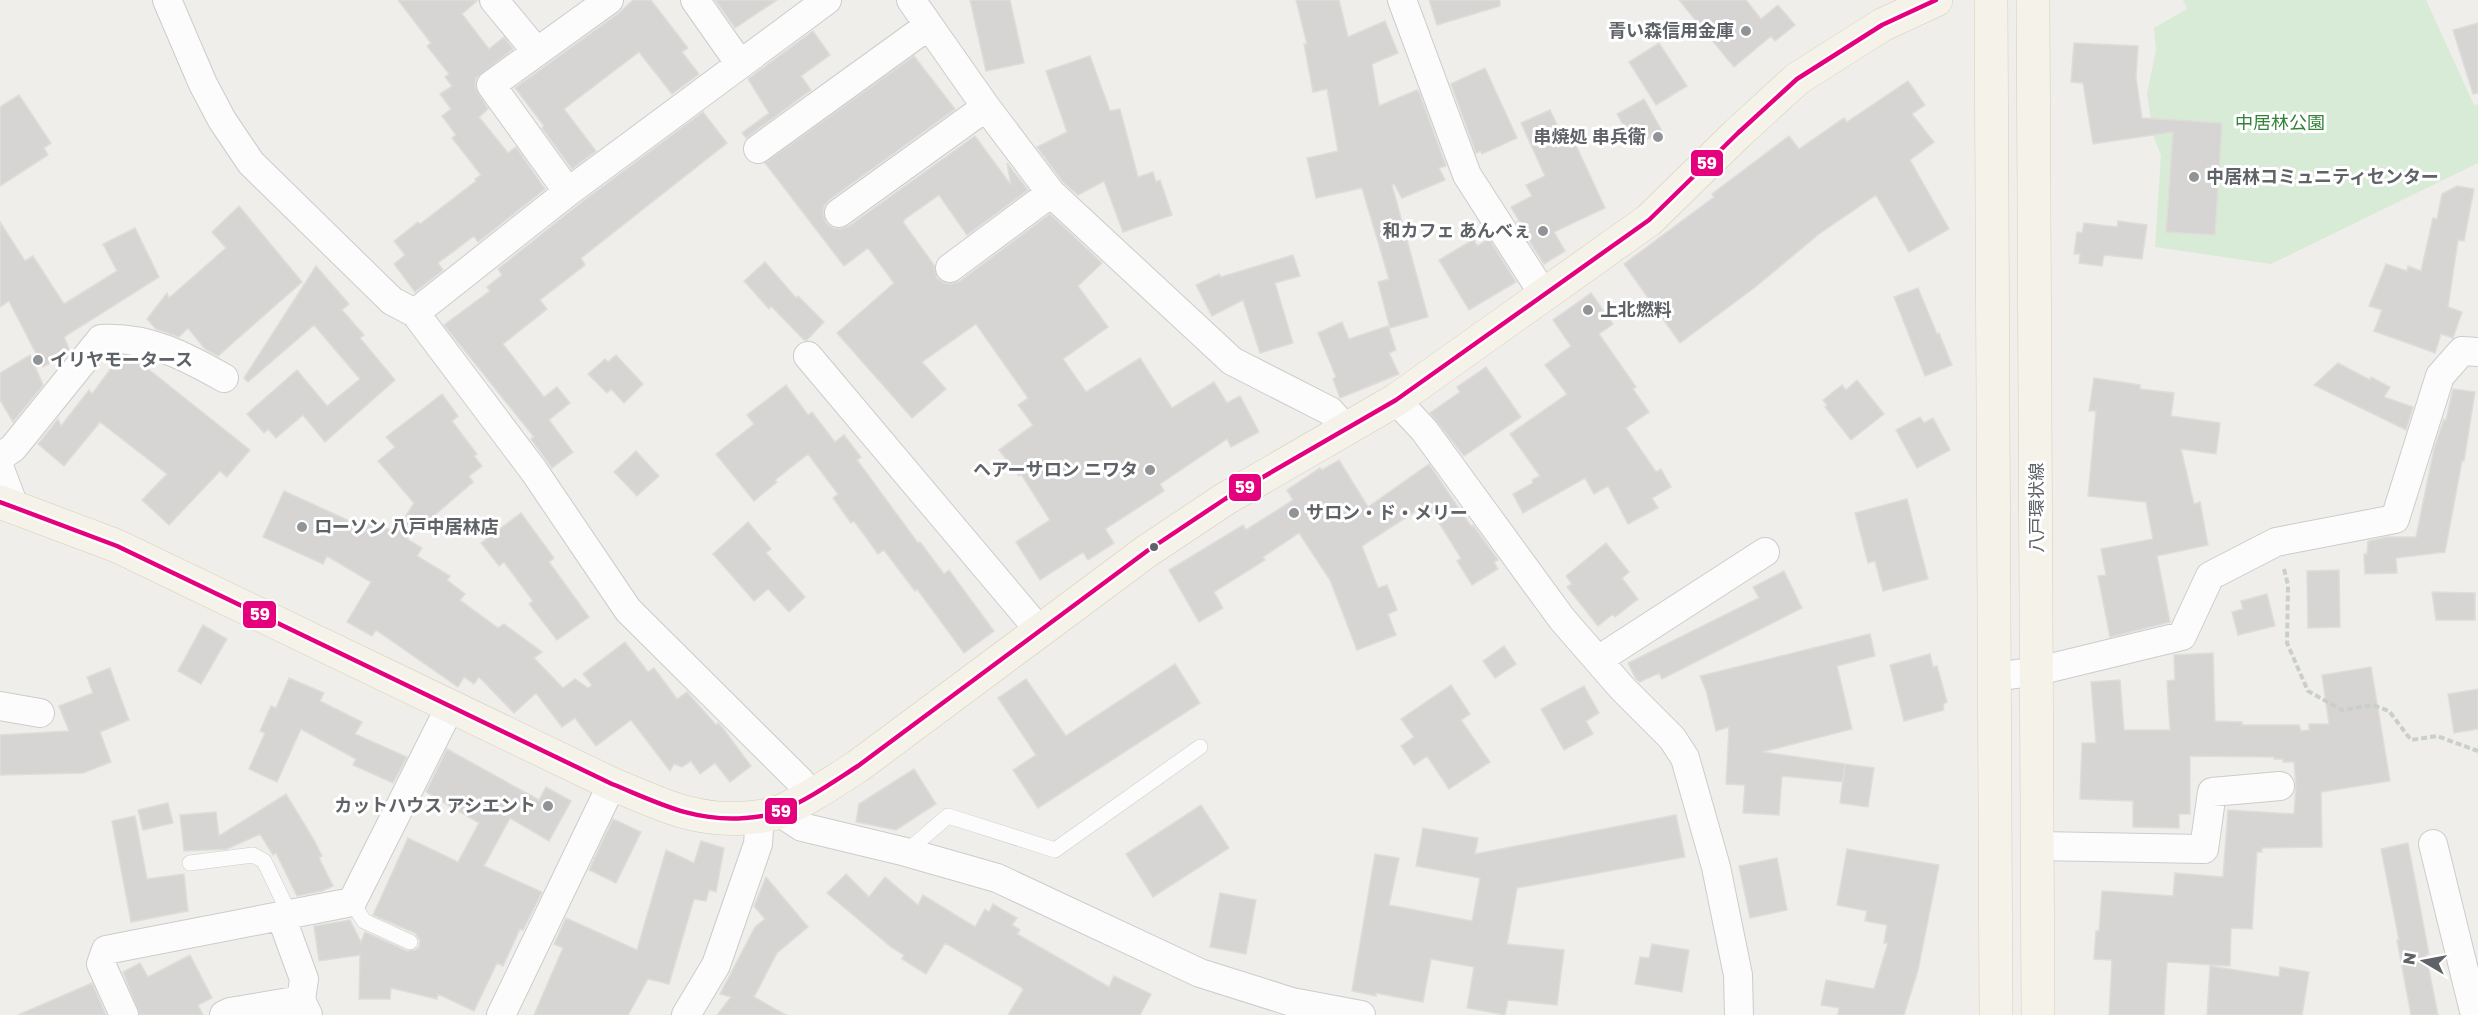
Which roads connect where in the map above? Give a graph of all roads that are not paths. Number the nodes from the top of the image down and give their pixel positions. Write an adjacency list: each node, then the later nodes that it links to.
1 (167, 0): 21 (street)
2 (494, 0): 12 (street)
3 (609, 0): 12 (street)
4 (695, 0): 13 (street)
5 (827, 0): 13 (street)
6 (911, 0): 11 (street)
7 (1402, 0): 20 (street)
8 (1936, 0): 20 (main road)
9 (1991, 0): 34 (main road)
10 (2033, 0): 33 (main road, 八戸環状線)
11 (928, 27): 14 (street); 15 (street)
12 (537, 52): 16 (street)
13 (740, 63): 16 (street)
14 (986, 107): 17 (street); 18 (street)
15 (758, 148)
16 (568, 192): 21 (street)
17 (1051, 193): 19 (street); 26 (street)
18 (839, 213)
19 (950, 268)
20 (1544, 295): 25 (main road)
21 (415, 313): 41 (street)
22 (2473, 344): 33 (street)
23 (808, 356): 31 (street)
24 (224, 378): 27 (street)
25 (1396, 400): 26 (main road); 32 (street)
26 (1346, 429): 31 (main road)
27 (0, 457)
28 (0, 469): 29 (street)
29 (7, 504): 35 (main road)
30 (1765, 552): 32 (street)
31 (1039, 630): 41 (main road)
32 (1598, 660): 56 (street)
33 (2038, 671): 34 (street); 44 (main road, 八戸環状線)
34 (1994, 677): 57 (main road)
35 (450, 705): 39 (main road); 47 (street)
36 (0, 706): 37 (street)
37 (40, 713)
38 (1200, 747): 45 (lane)
39 (612, 784): 42 (main road); 53 (street)
40 (2280, 786): 44 (street)
41 (811, 796): 42 (main road)
42 (770, 814): 45 (street); 54 (street)
43 (2433, 844): 59 (street)
44 (2037, 846): 58 (main road, 八戸環状線)
45 (906, 852): 55 (street)
46 (190, 863): 48 (lane)
47 (352, 902): 48 (street); 49 (lane)
48 (286, 915): 50 (street); 51 (street)
49 (410, 942)
50 (305, 1008): 52 (street)
51 (124, 1015)
52 (224, 1015)
53 (501, 1015)
54 (686, 1015)
55 (1361, 1015)
56 (1738, 1015)
57 (1996, 1015)
58 (2038, 1015)
59 (2475, 1015)

